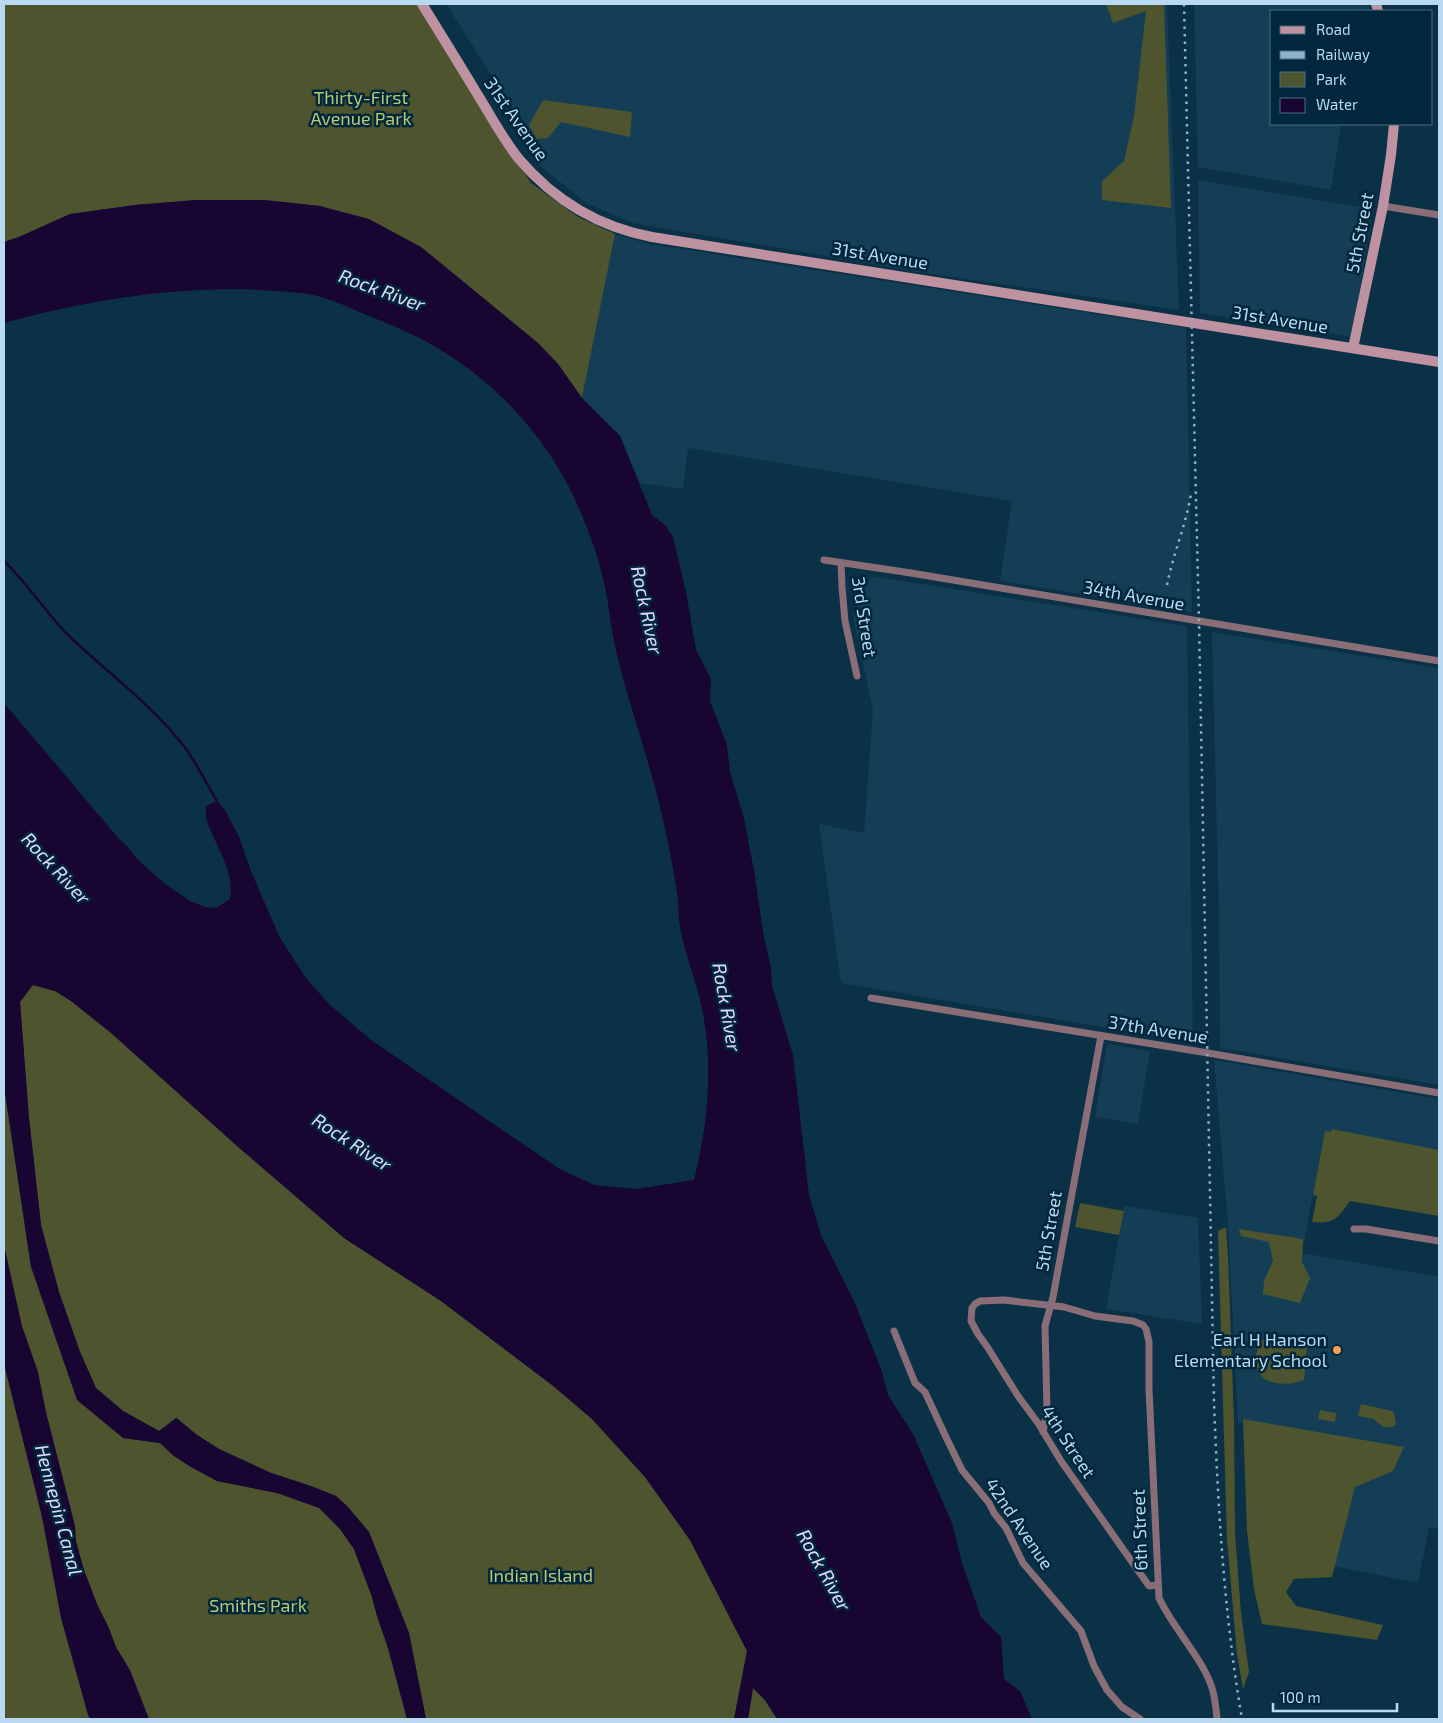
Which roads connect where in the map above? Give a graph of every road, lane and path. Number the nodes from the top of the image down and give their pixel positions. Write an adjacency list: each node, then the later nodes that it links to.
1 (422, 4): 5 (street, 31st Avenue)
2 (1394, 125): 3 (street, 5th Street)
3 (1383, 206): 4 (street); 5 (street, 5th Street)
4 (1439, 215)
5 (1353, 348): 6 (street, 31st Avenue)
6 (1439, 362)
7 (824, 560): 8 (street, 34th Avenue)
8 (842, 563): 9 (street, 34th Avenue); 10 (street, 3rd Street)
9 (1439, 661)
10 (858, 676)
11 (871, 998): 12 (street, 37th Avenue)
12 (1101, 1036): 13 (street, 37th Avenue); 16 (street, 5th Street)
13 (1439, 1093)
14 (1354, 1229): 15 (street)
15 (1439, 1241)
16 (1051, 1306): 18 (street, 5th Street); 18 (street, 4th Street); 19 (street, 6th Street)
17 (894, 1331): 20 (street, 42nd Avenue)
18 (1043, 1432): 19 (street, 4th Street)
19 (1157, 1585): 21 (street, 6th Street)
20 (1140, 1719)
21 (1217, 1719)

